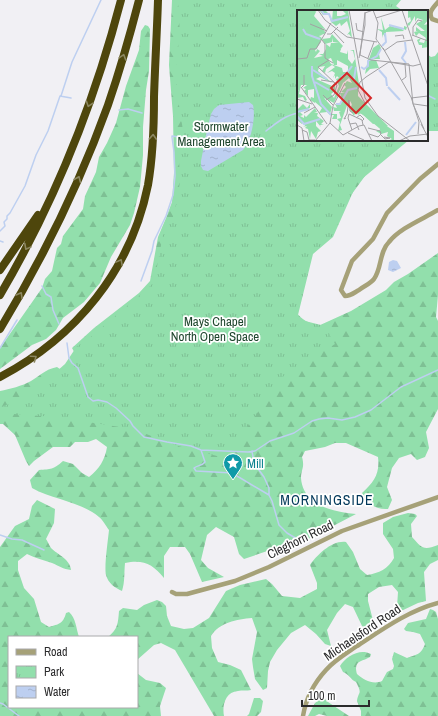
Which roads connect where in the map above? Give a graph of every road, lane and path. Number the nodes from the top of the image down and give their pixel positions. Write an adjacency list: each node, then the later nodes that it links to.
1 (121, 0): 7 (highway, one-way to 7)
2 (139, 0): 11 (highway, one-way to 2)
3 (158, 0): 12 (highway, one-way to 3)
4 (438, 2): 5 (street)
5 (438, 21)
6 (438, 164): 8 (street)
7 (56, 187): 9 (highway); 10 (highway, one-way to 10)
8 (438, 210)
9 (0, 270)
10 (0, 295)
11 (0, 329)
12 (0, 377)
13 (438, 497): 14 (street, Cleghorn Road)
14 (172, 592)
15 (438, 603): 16 (street, Michaelsford Road)
16 (303, 716)

